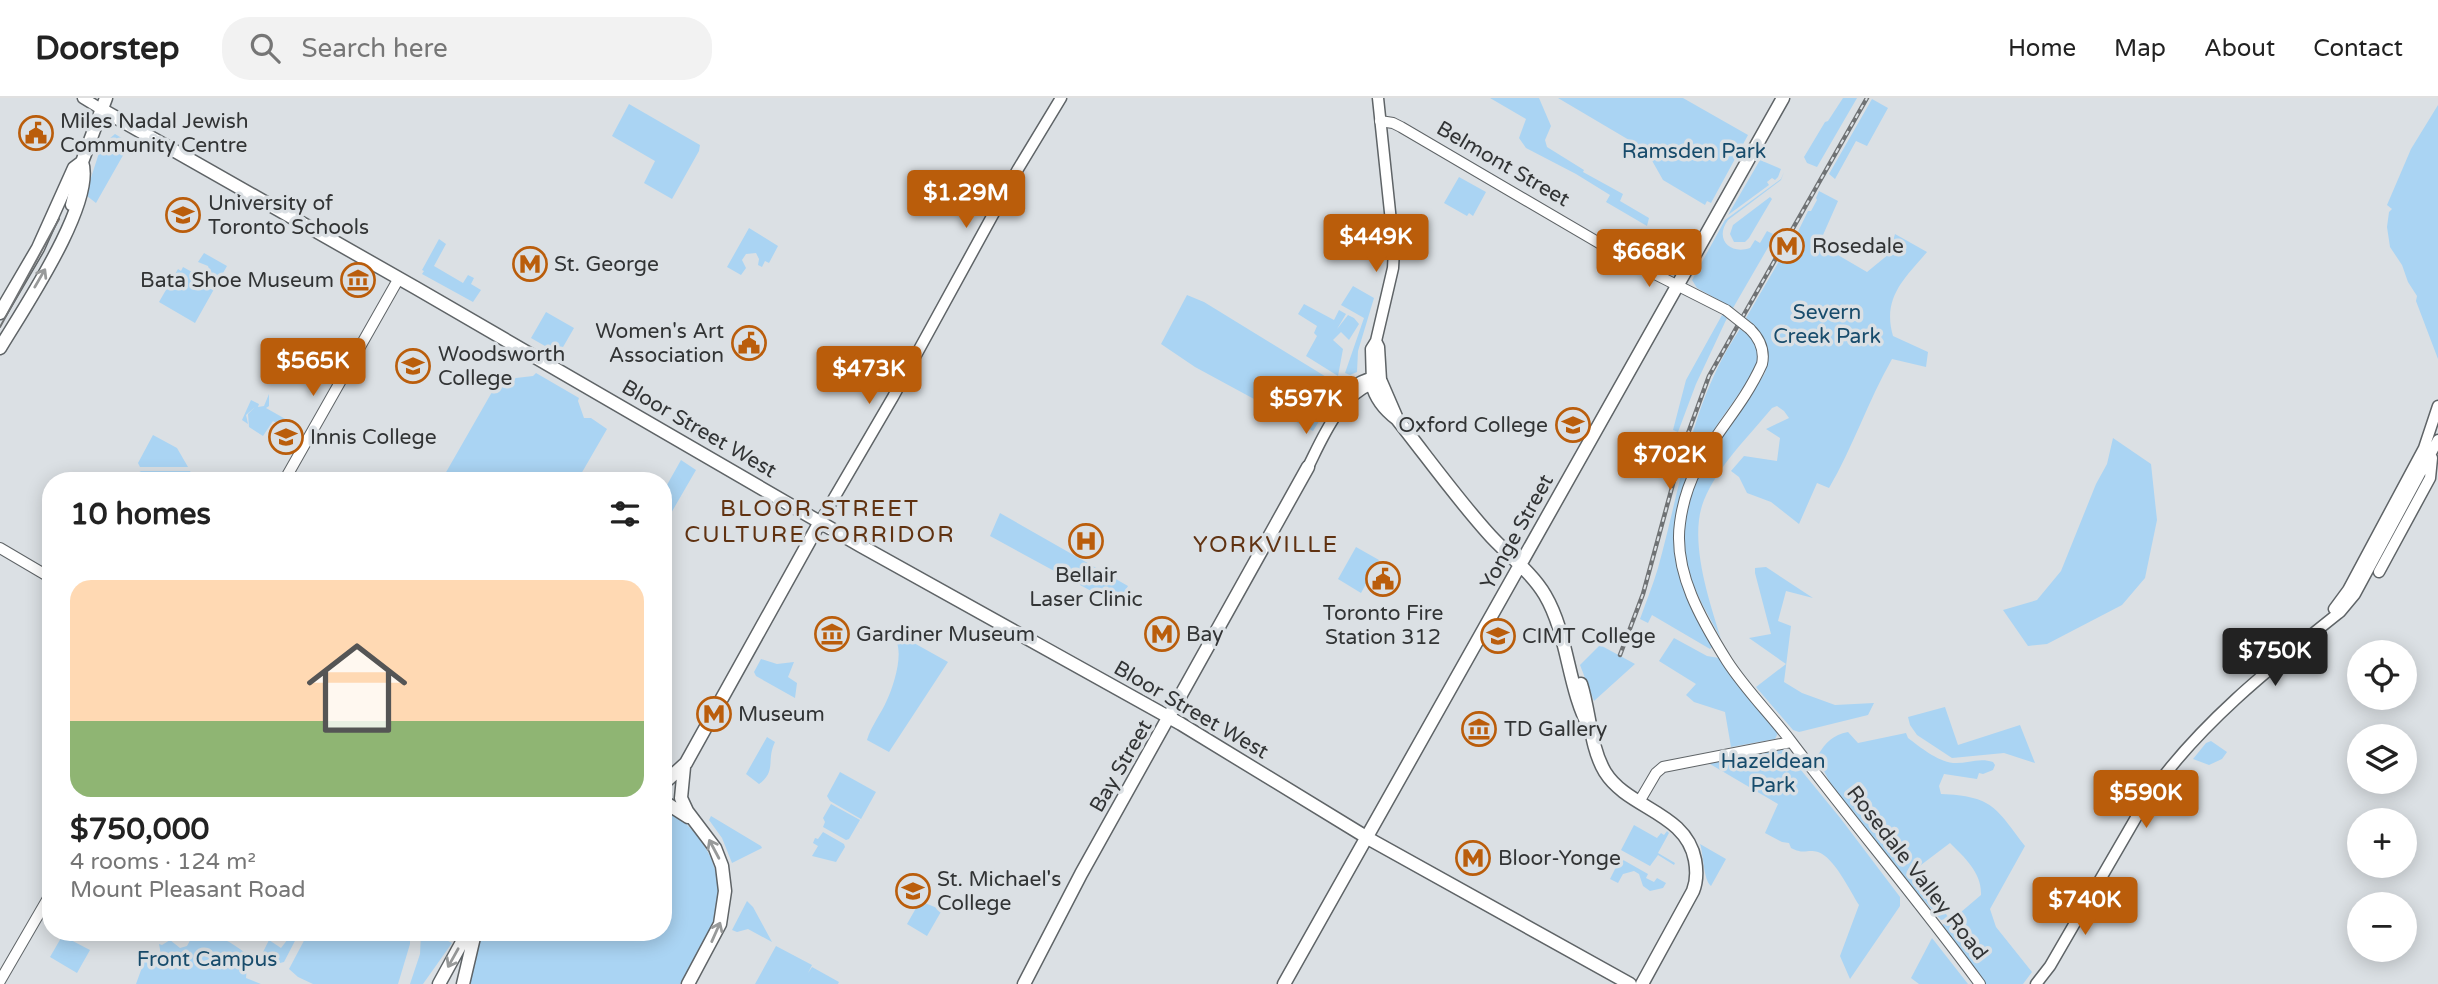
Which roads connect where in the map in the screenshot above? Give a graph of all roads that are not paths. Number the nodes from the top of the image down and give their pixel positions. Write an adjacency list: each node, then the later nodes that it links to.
1 (83, 98): 5 (main road, Bloor Street West)
2 (1061, 98): 19 (main road)
3 (1378, 98): 6 (main road)
4 (1783, 98): 9 (main road, Yonge Street)
5 (103, 104): 7 (main road); 8 (main road, Bloor Street West)
6 (1380, 121): 9 (street, Belmont Street); 13 (main road)
7 (69, 204): 10 (main road); 12 (main road, one-way to 7)
8 (399, 278): 18 (street); 19 (main road, Bloor Street West)
9 (1677, 286): 11 (street, Belmont Street, bridge); 21 (main road, Yonge Street)
10 (0, 313)
11 (1750, 329): 26 (street, Rosedale Valley Road)
12 (0, 348)
13 (1376, 380): 17 (main road, Bay Street); 21 (main road)
14 (2438, 407): 24 (main road)
15 (2438, 440): 16 (main road)
16 (2432, 454): 22 (main road); 24 (main road)
17 (1308, 467): 25 (main road, Bay Street)
18 (289, 472)
19 (820, 522): 25 (main road, Bloor Street West); 27 (main road)
20 (0, 548): 23 (street)
21 (1520, 566): 29 (main road); 32 (main road, Yonge Street)
22 (2379, 572)
23 (42, 573)
24 (2321, 627): 45 (main road)
25 (1170, 718): 32 (main road, Bloor Street West); 40 (main road, Bay Street)
26 (1791, 742): 29 (street); 44 (street, Rosedale Valley Road)
27 (685, 763): 28 (main road); 31 (main road)
28 (672, 776)
29 (1639, 803): 43 (main road)
30 (672, 807): 31 (main road)
31 (699, 827): 39 (main road, one-way to 31)
32 (1366, 838): 41 (main road, Yonge Street); 42 (main road, Bloor Street West)
33 (42, 909): 36 (street)
34 (463, 941): 37 (main road, one-way to 37)
35 (473, 941): 38 (main road)
36 (0, 981)
37 (439, 984)
38 (463, 984)
39 (688, 984)
40 (1024, 984)
41 (1284, 984)
42 (1630, 984)
43 (1642, 984)
44 (1980, 984)
45 (2036, 984)

